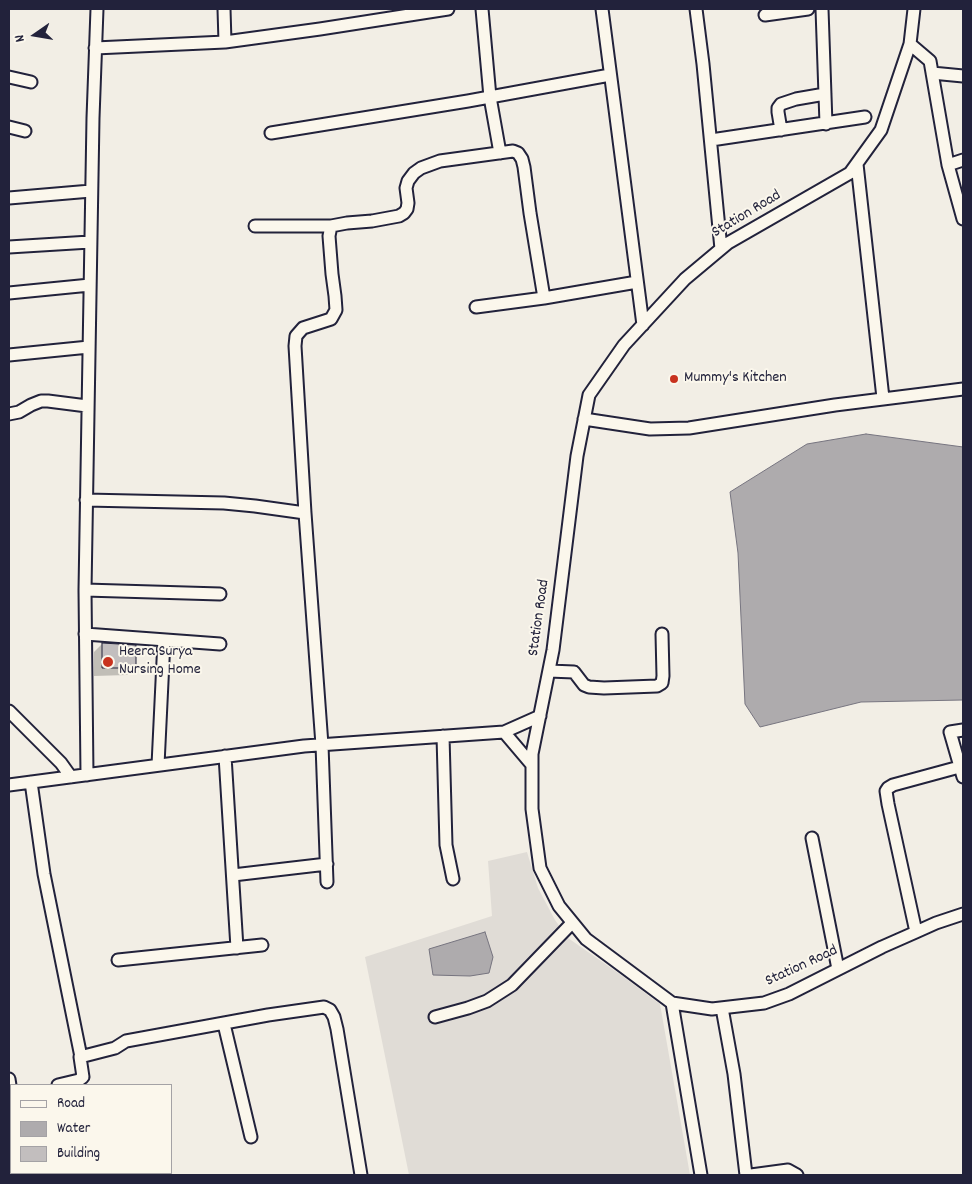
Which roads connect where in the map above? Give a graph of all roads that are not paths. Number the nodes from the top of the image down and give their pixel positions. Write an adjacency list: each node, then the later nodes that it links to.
1 (97, 9): 13 (street)
2 (224, 9): 11 (street)
3 (448, 9): 11 (street)
4 (482, 9): 20 (street)
5 (602, 9): 15 (street)
6 (696, 9): 27 (street)
7 (808, 9): 10 (street)
8 (822, 9): 19 (street)
9 (914, 9): 12 (street, Station Road)
10 (765, 15)
11 (225, 42): 13 (street)
12 (910, 44): 14 (street); 30 (street, Station Road)
13 (95, 48): 32 (street)
14 (932, 73): 16 (street); 31 (street)
15 (610, 75): 20 (street); 40 (street)
16 (963, 76)
17 (9, 77): 18 (street)
18 (31, 82)
19 (825, 94): 22 (street); 24 (street)
20 (490, 97): 26 (street); 28 (street)
21 (866, 117): 22 (street)
22 (826, 124): 24 (street)
23 (9, 127): 25 (street)
24 (782, 130): 27 (street)
25 (25, 131)
26 (271, 133)
27 (711, 140): 39 (street)
28 (500, 153): 36 (street); 43 (street)
29 (963, 160): 31 (street)
30 (857, 164): 39 (street, Station Road); 49 (street)
31 (948, 165): 34 (street)
32 (91, 190): 33 (street); 37 (street)
33 (9, 198)
34 (963, 219)
35 (255, 226): 36 (street)
36 (331, 226): 54 (street)
37 (90, 242): 38 (street); 41 (street)
38 (9, 247)
39 (721, 249): 45 (street, Station Road)
40 (637, 282): 43 (street); 45 (street)
41 (90, 285): 42 (street); 46 (street)
42 (9, 293)
43 (544, 298): 44 (street)
44 (476, 307)
45 (643, 325): 52 (street, Station Road)
46 (88, 347): 47 (street); 50 (street)
47 (9, 356)
48 (963, 389): 49 (street)
49 (883, 398): 52 (street)
50 (88, 406): 51 (street); 53 (street)
51 (9, 414)
52 (584, 419): 61 (street, Station Road)
53 (86, 500): 54 (street); 55 (street)
54 (305, 513): 67 (street)
55 (84, 590): 56 (street); 57 (street)
56 (220, 594)
57 (85, 634): 59 (street); 72 (street)
58 (662, 634): 61 (street)
59 (164, 640): 60 (street); 69 (street)
60 (220, 644)
61 (549, 670): 63 (street, Station Road)
62 (9, 711): 73 (street)
63 (540, 716): 65 (street); 70 (street, Station Road)
64 (963, 730): 71 (street)
65 (504, 732): 66 (street); 70 (street)
66 (443, 736): 67 (street); 79 (street)
67 (322, 745): 68 (street); 77 (street)
68 (225, 756): 69 (street); 78 (street)
69 (158, 765): 72 (street)
70 (532, 765): 82 (street, Station Road)
71 (962, 770): 83 (street)
72 (87, 774): 73 (street)
73 (71, 776): 74 (street)
74 (31, 782): 75 (street); 92 (street)
75 (9, 785)
76 (812, 838): 87 (street)
77 (327, 864): 78 (street); 80 (street)
78 (233, 875): 85 (street)
79 (454, 879)
80 (327, 882)
81 (963, 914): 83 (street, Station Road)
82 (572, 923): 88 (street, Station Road); 90 (street)
83 (916, 932): 87 (street, Station Road)
84 (262, 945): 85 (street)
85 (237, 948): 86 (street)
86 (118, 960)
87 (838, 969): 89 (street, Station Road)
88 (672, 1003): 89 (street, Station Road); 96 (street)
89 (722, 1008): 97 (street)
90 (435, 1017)
91 (224, 1024): 92 (street); 94 (street); 95 (street)
92 (81, 1057): 93 (street)
93 (61, 1084)
94 (251, 1137)
95 (361, 1175)
96 (700, 1175)
97 (746, 1175)
98 (751, 1175): 99 (street)
99 (797, 1175)

